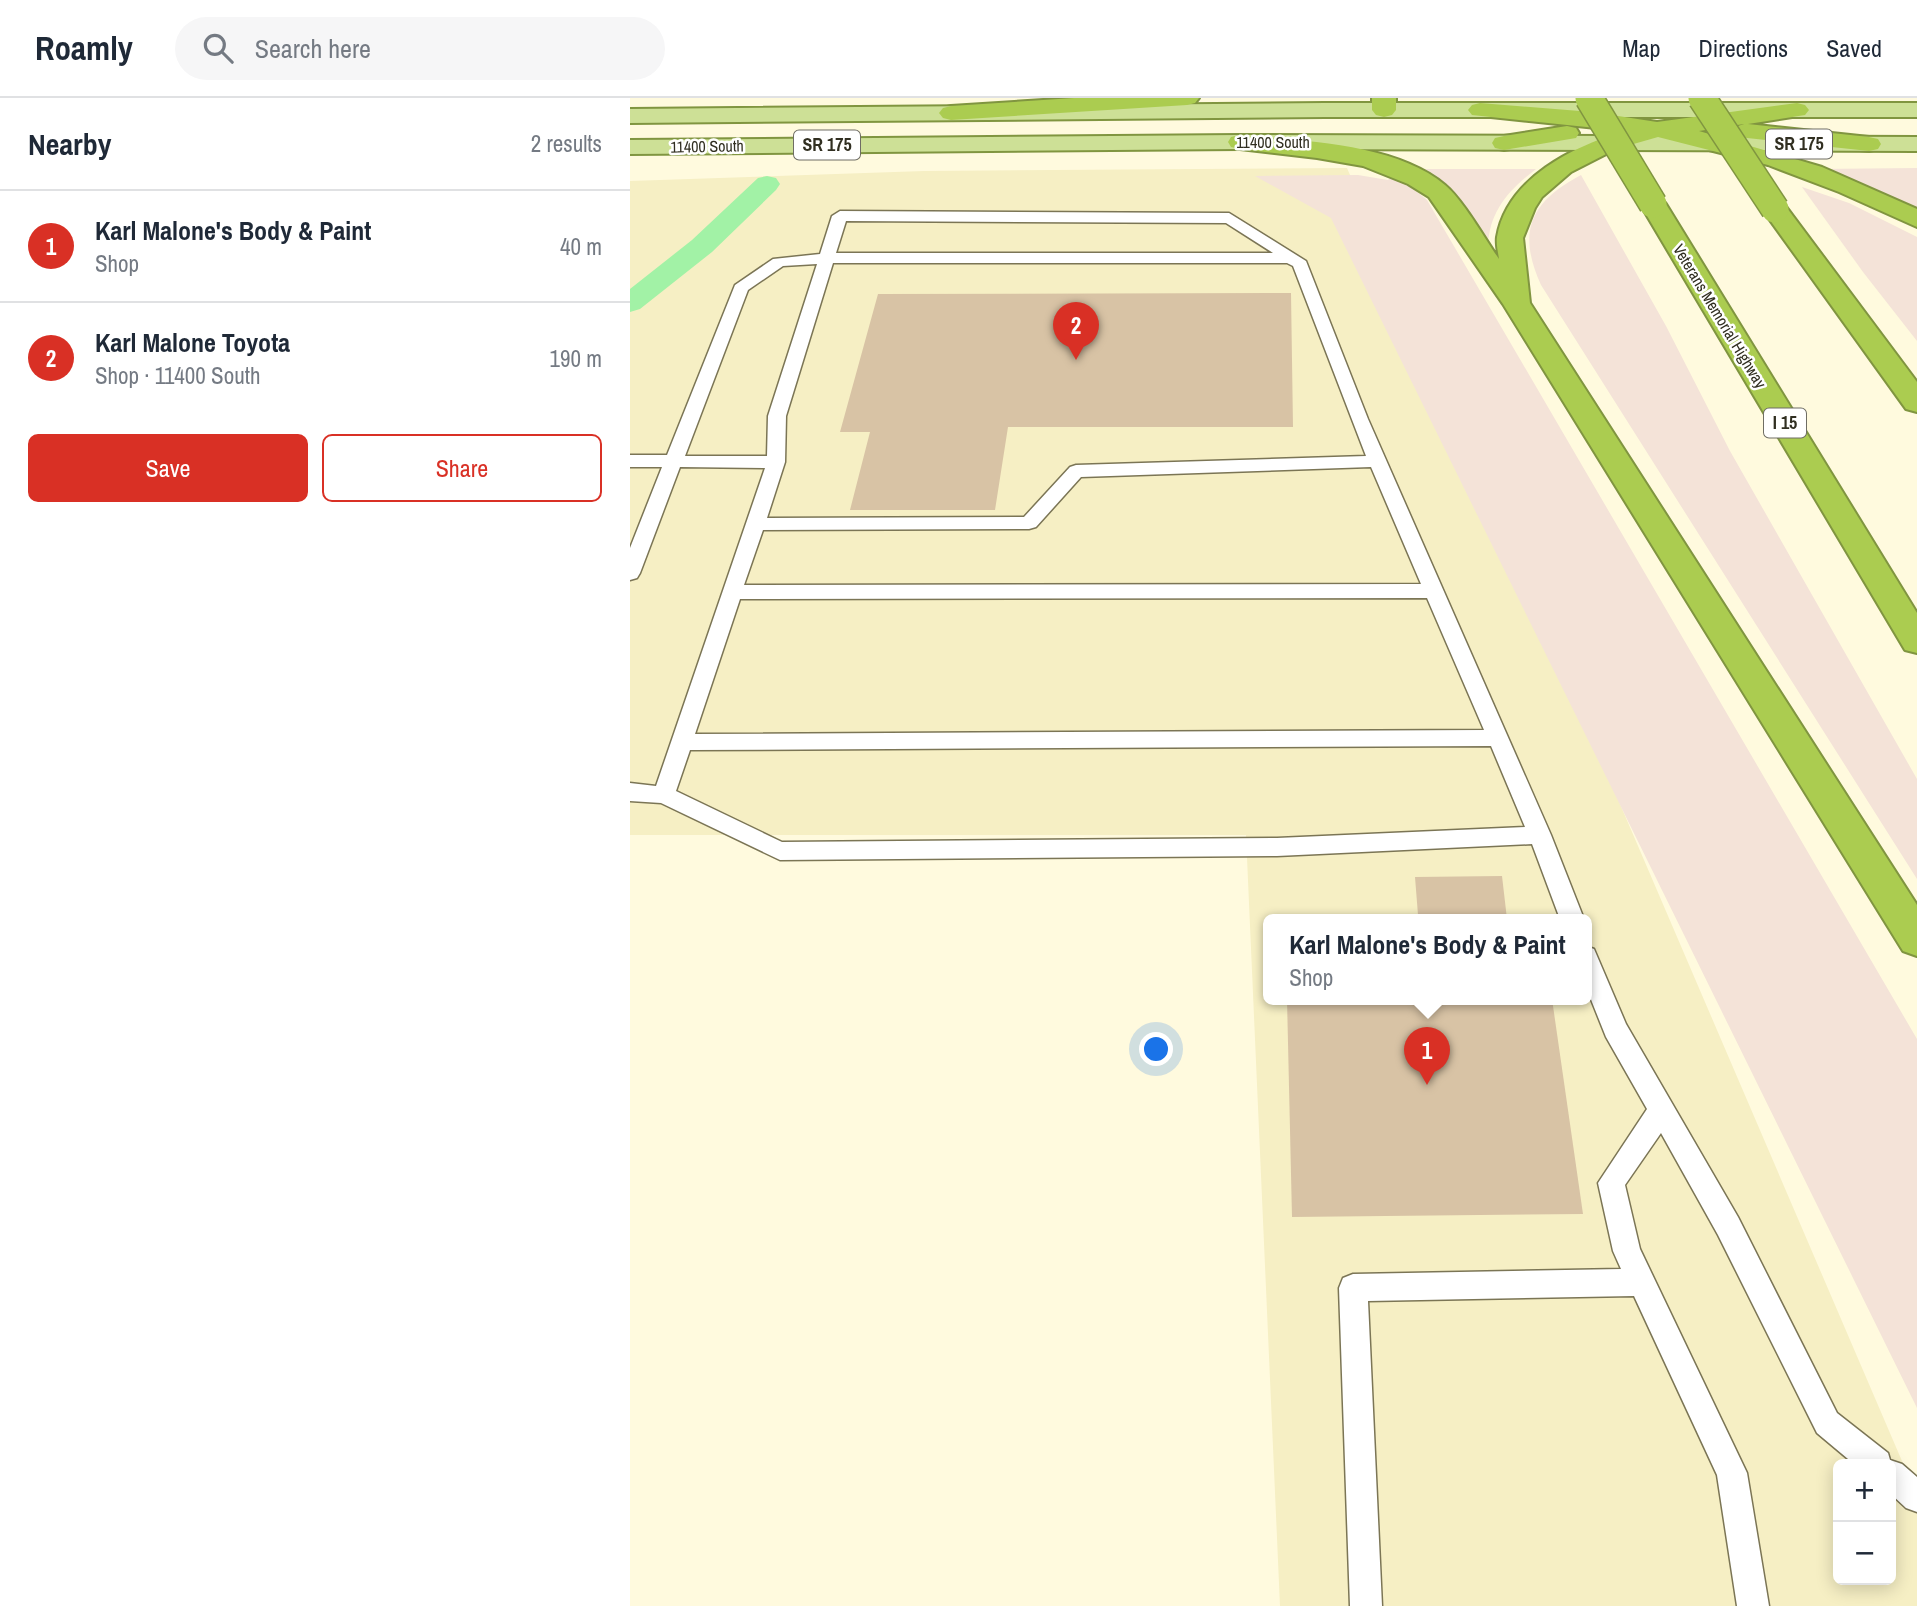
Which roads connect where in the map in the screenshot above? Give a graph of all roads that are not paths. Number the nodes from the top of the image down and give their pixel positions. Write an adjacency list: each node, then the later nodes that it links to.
1 (1186, 98): 9 (highway)
2 (1556, 98): 8 (highway)
3 (1719, 98): 11 (highway)
4 (1384, 104): 5 (main road, 11400 South / SR 175); 9 (main road, 11400 South / SR 175)
5 (1480, 110): 8 (highway)
6 (1797, 110): 7 (main road, SR 175); 11 (highway)
7 (1917, 110)
8 (1607, 111): 11 (highway); 11 (main road); 13 (highway); 34 (highway, Veterans Memorial Highway / I 15, bridge)
9 (951, 113): 10 (main road, 11400 South / SR 175)
10 (630, 116)
11 (1676, 116): 14 (highway); 15 (highway); 16 (highway); 23 (highway, bridge)
12 (1240, 142): 13 (main road, 11400 South / SR 175); 18 (main road, 11400 South / SR 175); 22 (highway)
13 (1504, 143): 14 (main road, 11400 South / SR 175)
14 (1607, 144): 15 (main road, 11400 South / SR 175); 22 (highway)
15 (1728, 144): 16 (main road, 11400 South / SR 175); 19 (highway)
16 (1869, 144): 17 (main road, 11400 South / SR 175)
17 (1917, 144)
18 (630, 147)
19 (1917, 219)
20 (827, 258): 21 (lane); 21 (lane); 25 (lane); 27 (lane)
21 (1290, 258): 26 (lane)
22 (1517, 304): 41 (highway)
23 (1917, 403)
24 (630, 461): 25 (lane)
25 (673, 461): 27 (lane); 29 (lane)
26 (1377, 461): 30 (lane); 32 (lane)
27 (776, 462): 30 (lane)
28 (630, 514): 29 (lane)
29 (653, 514): 31 (lane)
30 (755, 524): 33 (lane)
31 (630, 573)
32 (1434, 591): 33 (lane); 35 (lane)
33 (732, 592): 36 (lane)
34 (1917, 641)
35 (1497, 738): 36 (lane); 39 (lane)
36 (682, 742): 38 (lane)
37 (630, 792): 38 (lane)
38 (664, 795): 39 (lane)
39 (1540, 835): 40 (lane)
40 (1570, 914)
41 (1917, 939)
42 (1592, 971): 43 (lane)
43 (1661, 1111): 44 (lane); 45 (lane)
44 (1642, 1282): 48 (lane); 49 (lane)
45 (1871, 1459)
46 (1896, 1479): 47 (lane)
47 (1917, 1497)
48 (1366, 1606)
49 (1753, 1606)

